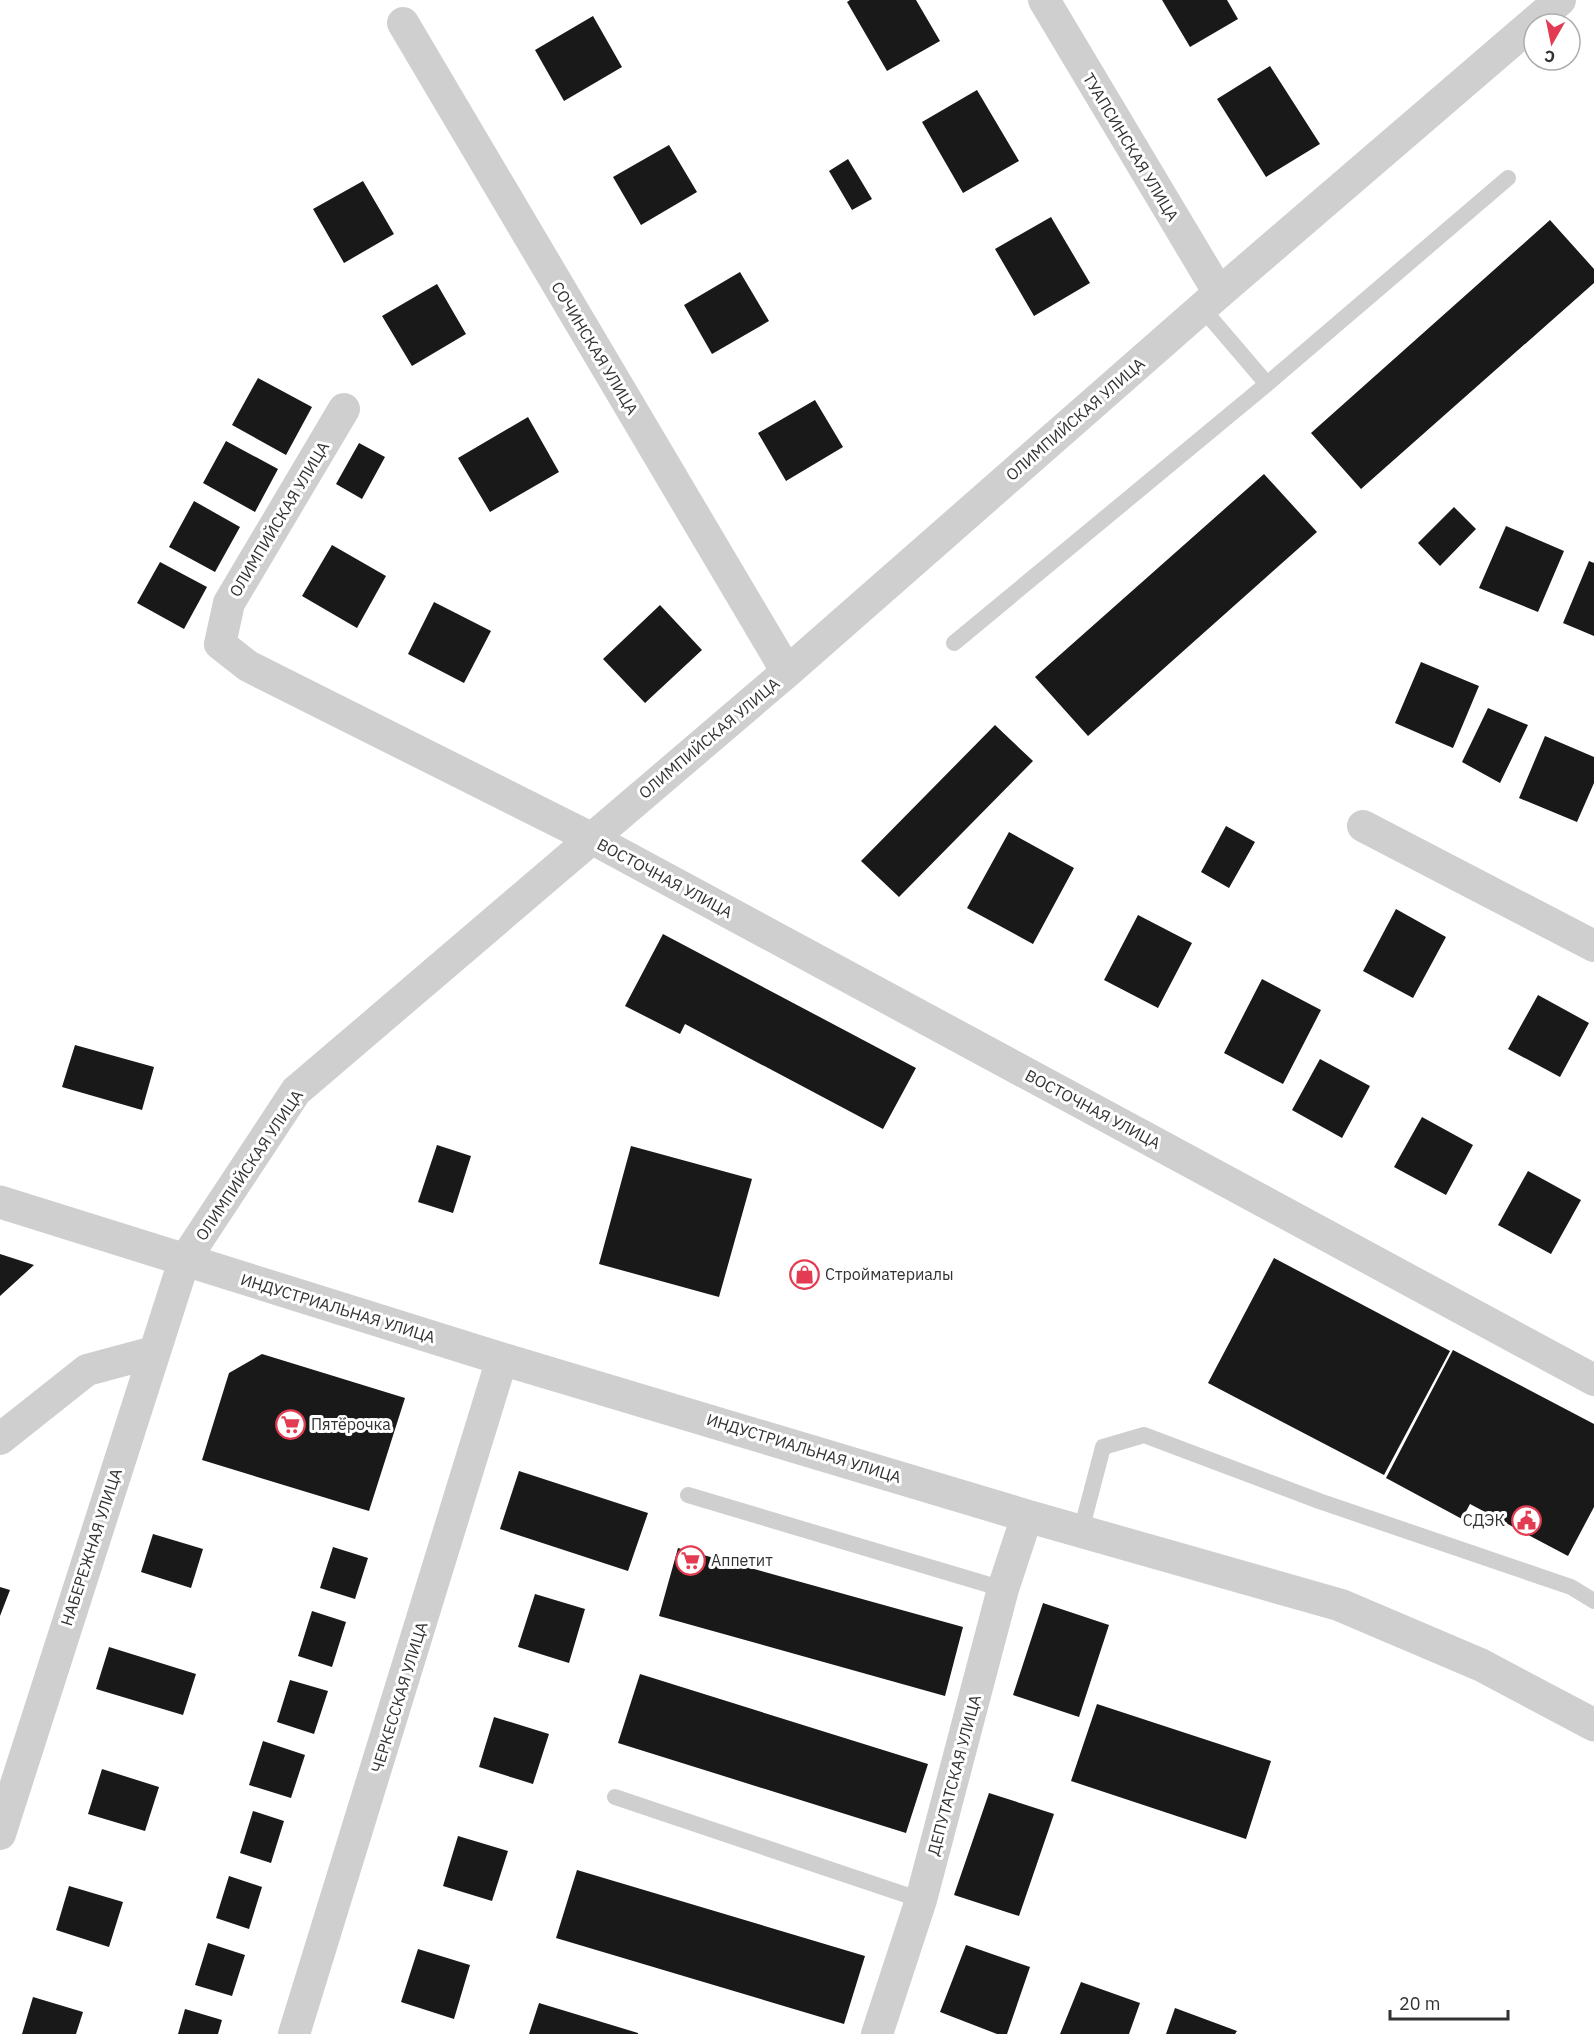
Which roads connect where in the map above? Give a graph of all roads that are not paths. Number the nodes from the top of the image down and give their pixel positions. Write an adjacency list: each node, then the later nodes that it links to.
1 (1044, 0): 5 (street, ТУАПСИНСКАЯ УЛИЦА)
2 (1560, 0): 5 (street, ОЛИМПИЙСКАЯ УЛИЦА)
3 (403, 23): 9 (street, СОЧИНСКАЯ УЛИЦА)
4 (1508, 178): 6 (lane)
5 (1210, 300): 6 (lane); 9 (street, ОЛИМПИЙСКАЯ УЛИЦА)
6 (1267, 384): 8 (lane)
7 (344, 409): 11 (street, ОЛИМПИЙСКАЯ УЛИЦА)
8 (954, 643)
9 (787, 672): 11 (street, ОЛИМПИЙСКАЯ УЛИЦА)
10 (1363, 826): 12 (street)
11 (591, 838): 14 (street, ОЛИМПИЙСКАЯ УЛИЦА); 17 (street, ВОСТОЧНАЯ УЛИЦА)
12 (1594, 946)
13 (0, 1202): 14 (street, ИНДУСТРИАЛЬНАЯ УЛИЦА)
14 (184, 1261): 15 (street, НАБЕРЕЖНАЯ УЛИЦА); 16 (street, ИНДУСТРИАЛЬНАЯ УЛИЦА)
15 (154, 1352): 18 (street); 26 (street, НАБЕРЕЖНАЯ УЛИЦА)
16 (502, 1359): 20 (street, ИНДУСТРИАЛЬНАЯ УЛИЦА); 28 (street, ЧЕРКЕССКАЯ УЛИЦА)
17 (1594, 1380)
18 (0, 1439)
19 (688, 1495): 22 (lane)
20 (1027, 1516): 21 (street, ИНДУСТРИАЛЬНАЯ УЛИЦА); 22 (street, ДЕПУТАТСКАЯ УЛИЦА)
21 (1081, 1531): 23 (lane); 24 (street, ИНДУСТРИАЛЬНАЯ УЛИЦА)
22 (1004, 1589): 27 (street, ДЕПУТАТСКАЯ УЛИЦА)
23 (1594, 1601)
24 (1594, 1725)
25 (615, 1797): 27 (lane)
26 (0, 1834)
27 (921, 1900): 29 (street, ДЕПУТАТСКАЯ УЛИЦА)
28 (294, 2034)
29 (877, 2034)

